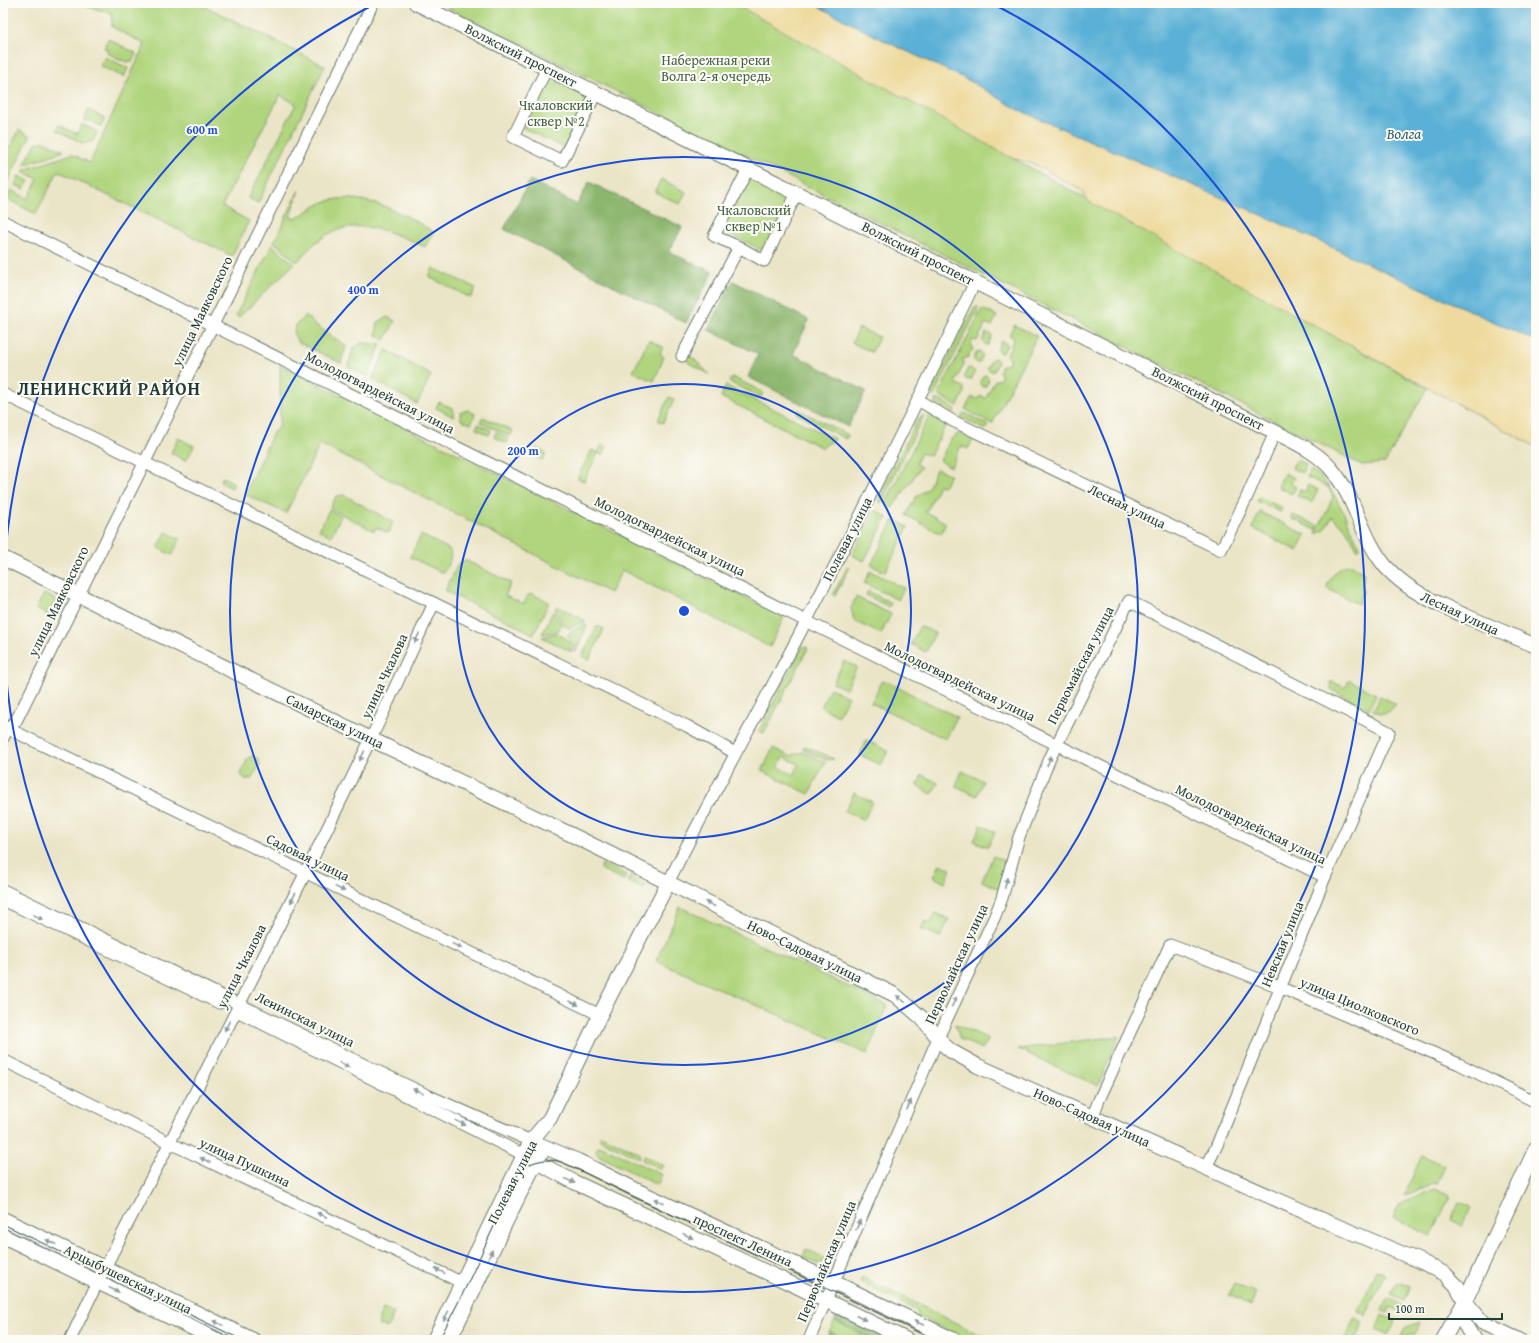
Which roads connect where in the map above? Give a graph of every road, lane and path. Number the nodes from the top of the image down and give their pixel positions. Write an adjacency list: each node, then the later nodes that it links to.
1 (373, 3): 10 (street, улица Маяковского)
2 (416, 3): 3 (main road, Волжский проспект)
3 (547, 68): 4 (main road, Волжский проспект); 4 (street)
4 (596, 93): 5 (main road, Волжский проспект)
5 (748, 169): 6 (main road, Волжский проспект); 8 (street)
6 (796, 193): 8 (street); 9 (main road, Волжский проспект)
7 (3, 221): 10 (street, Молодогвардейская улица)
8 (739, 248): 11 (street)
9 (975, 282): 13 (street, Полевая улица); 14 (main road, Волжский проспект)
10 (212, 326): 15 (street, улица Маяковского); 20 (street, Молодогвардейская улица)
11 (682, 356)
12 (3, 394): 15 (street)
13 (918, 400): 14 (street, Лесная улица); 20 (street, Полевая улица)
14 (1276, 432): 16 (main road, Волжский проспект)
15 (144, 462): 18 (street, улица Маяковского); 19 (street)
16 (1376, 552): 21 (main road, Лесная улица)
17 (3, 558): 18 (main road, Самарская улица)
18 (78, 595): 22 (street, улица Маяковского); 25 (main road, Самарская улица)
19 (434, 603): 25 (street, улица Чкалова, one-way to 25); 27 (street)
20 (806, 621): 26 (street, Молодогвардейская улица); 27 (street, Полевая улица)
21 (1536, 646)
22 (6, 727): 24 (street, улица Маяковского); 28 (street, Садовая улица)
23 (1389, 732): 26 (street, Первомайская улица); 29 (street, Невская улица)
24 (3, 738)
25 (371, 739): 28 (street, улица Чкалова, one-way to 28); 30 (main road, Самарская улица)
26 (1056, 744): 29 (street, Молодогвардейская улица); 36 (street, Первомайская улица, one-way to 26)
27 (735, 753): 30 (street, Полевая улица)
28 (305, 872): 34 (street, улица Чкалова, one-way to 34); 35 (street, Садовая улица, one-way to 35)
29 (1325, 877): 33 (street, Невская улица)
30 (668, 883): 35 (main road); 36 (main road, Ново-Садовая улица, one-way to 30)
31 (3, 890): 34 (street, Ленинская улица)
32 (3, 900): 34 (street, Ленинская улица, one-way to 34)
33 (1281, 988): 38 (street, улица Циолковского); 40 (street, улица Циолковского); 47 (street, Невская улица)
34 (237, 1007): 41 (street, Ленинская улица, one-way to 34); 42 (street, улица Чкалова, one-way to 42); 45 (street, Ленинская улица, one-way to 45)
35 (600, 1015): 39 (main road)
36 (938, 1038): 40 (main road, Ново-Садовая улица); 52 (street, Первомайская улица, one-way to 36)
37 (3, 1060): 42 (street, улица Пушкина)
38 (1536, 1102)
39 (550, 1118): 41 (main road, Полевая улица); 43 (main road, Полевая улица)
40 (1092, 1118): 47 (main road, Ново-Садовая улица)
41 (531, 1141): 43 (main road, проспект Ленина); 45 (main road, Полевая улица)
42 (170, 1143): 50 (street, улица Чкалова); 53 (street, улица Пушкина, one-way to 42)
43 (544, 1147): 46 (main road, Полевая улица); 52 (main road, проспект Ленина, one-way to 43)
44 (1536, 1148): 54 (main road)
45 (524, 1155): 46 (main road, проспект Ленина); 53 (main road, Полевая улица)
46 (536, 1162): 53 (main road, Полевая улица, one-way to 46); 55 (main road, проспект Ленина, one-way to 55)
47 (1206, 1168): 54 (main road, Ново-Садовая улица)
48 (3, 1218): 50 (main road, Арцыбушевская улица, one-way to 48)
49 (3, 1236): 51 (main road, Арцыбушевская улица)
50 (105, 1268): 51 (street, улица Чкалова); 58 (main road, Арцыбушевская улица, one-way to 50)
51 (98, 1282): 56 (street, улица Чкалова); 57 (main road, Арцыбушевская улица, one-way to 57)
52 (834, 1283): 55 (street, Первомайская улица); 63 (main road, проспект Ленина, one-way to 52)
53 (469, 1286): 59 (main road, Полевая улица, one-way to 59); 60 (main road, Полевая улица)
54 (1465, 1301): 64 (main road); 65 (main road); 66 (main road, Ново-Садовая улица)
55 (826, 1302): 61 (street, Первомайская улица); 62 (main road, проспект Ленина, one-way to 62)
56 (70, 1340)
57 (217, 1340)
58 (253, 1340)
59 (434, 1340)
60 (449, 1340)
61 (809, 1340)
62 (907, 1340)
63 (954, 1340)
64 (1443, 1340)
65 (1474, 1340)
66 (1518, 1340)

